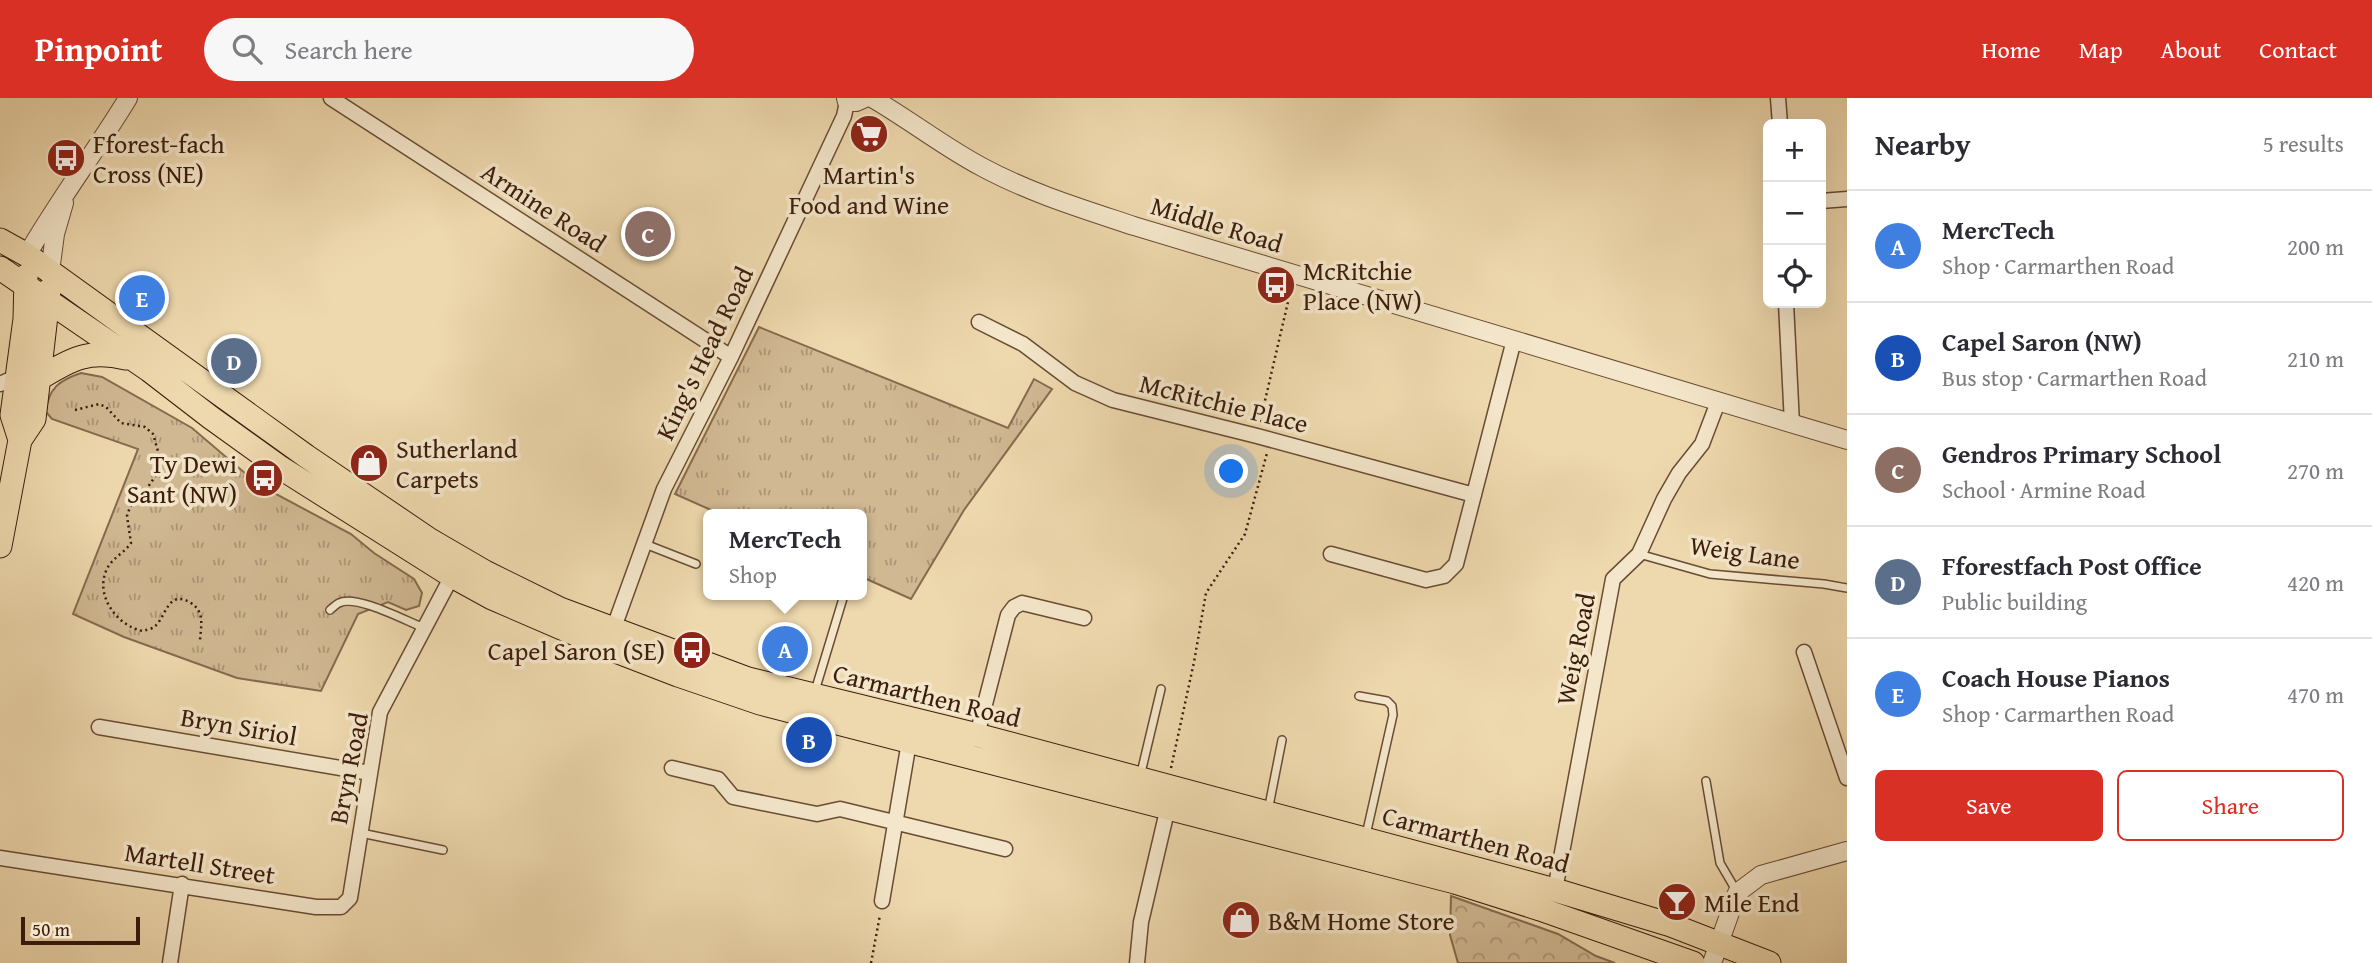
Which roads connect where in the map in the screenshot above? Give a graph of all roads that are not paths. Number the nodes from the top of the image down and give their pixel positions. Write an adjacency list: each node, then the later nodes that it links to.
1 (128, 98): 8 (street)
2 (331, 98): 20 (street, Armine Road)
3 (865, 98): 6 (street)
4 (872, 98): 19 (street, Middle Road)
5 (1778, 98): 7 (street)
6 (846, 100): 20 (street, King's Head Road)
7 (1780, 119)
8 (68, 189): 12 (street); 14 (street)
9 (1847, 199): 10 (street)
10 (1826, 201)
11 (0, 240): 12 (main road, Carmarthen Road)
12 (27, 255): 14 (main road, Carmarthen Road); 15 (main road)
13 (0, 268): 15 (main road, Carmarthen Road)
14 (50, 272): 16 (main road); 40 (main road, Carmarthen Road)
15 (26, 285): 16 (main road, Carmarthen Road); 23 (main road)
16 (49, 301): 21 (main road, Carmarthen Road); 22 (main road)
17 (1786, 308): 25 (street)
18 (979, 322): 28 (street, McRitchie Place)
19 (1514, 340): 24 (street, Middle Road); 28 (street)
20 (731, 357): 29 (street, King's Head Road)
21 (136, 361): 22 (main road); 34 (main road, Carmarthen Road)
22 (40, 378): 26 (main road)
23 (8, 380): 26 (main road)
24 (1718, 402): 25 (street, Middle Road); 32 (street, Weig Road)
25 (1792, 424): 27 (street, Middle Road)
26 (20, 440): 30 (main road)
27 (1847, 440)
28 (1474, 495): 31 (street)
29 (644, 544): 33 (lane); 40 (street, King's Head Road)
30 (0, 546)
31 (1331, 554)
32 (1639, 554): 35 (lane, Weig Lane); 65 (street, Weig Road)
33 (696, 564)
34 (452, 576): 39 (street, Bryn Road); 48 (main road, Carmarthen Road)
35 (1847, 588)
36 (843, 600): 43 (lane)
37 (330, 610): 39 (lane)
38 (1084, 618): 46 (street)
39 (424, 628): 50 (street, Bryn Road)
40 (613, 630): 43 (main road, Carmarthen Road)
41 (1804, 652): 52 (street)
42 (1161, 689): 51 (lane)
43 (814, 696): 46 (main road, Carmarthen Road)
44 (1359, 696): 58 (lane)
45 (99, 727): 50 (street, Bryn Siriol)
46 (977, 735): 51 (main road, Carmarthen Road)
47 (1282, 740): 55 (lane)
48 (909, 742): 54 (main road, Carmarthen Road); 56 (street)
49 (672, 768): 56 (street)
50 (370, 773): 57 (street, Bryn Road)
51 (1140, 778): 54 (main road, Carmarthen Road)
52 (1847, 778)
53 (1706, 781): 66 (lane)
54 (1167, 796): 55 (main road, Carmarthen Road); 70 (street); 71 (main road, Carmarthen Road)
55 (1268, 812): 58 (main road, Carmarthen Road)
56 (895, 822): 59 (street); 67 (street)
57 (360, 833): 60 (lane); 63 (street, Bryn Road)
58 (1365, 838): 65 (main road, Carmarthen Road)
59 (1005, 849)
60 (443, 850)
61 (1847, 851): 66 (street)
62 (0, 858): 64 (street, Martell Street)
63 (356, 859): 64 (street, Martell Street)
64 (181, 884): 69 (street)
65 (1555, 890): 68 (main road, Carmarthen Road)
66 (1737, 892): 68 (street)
67 (883, 901)
68 (1715, 953): 72 (main road, Carmarthen Road)
69 (170, 963)
70 (1138, 963)
71 (1693, 963)
72 (1769, 963)

